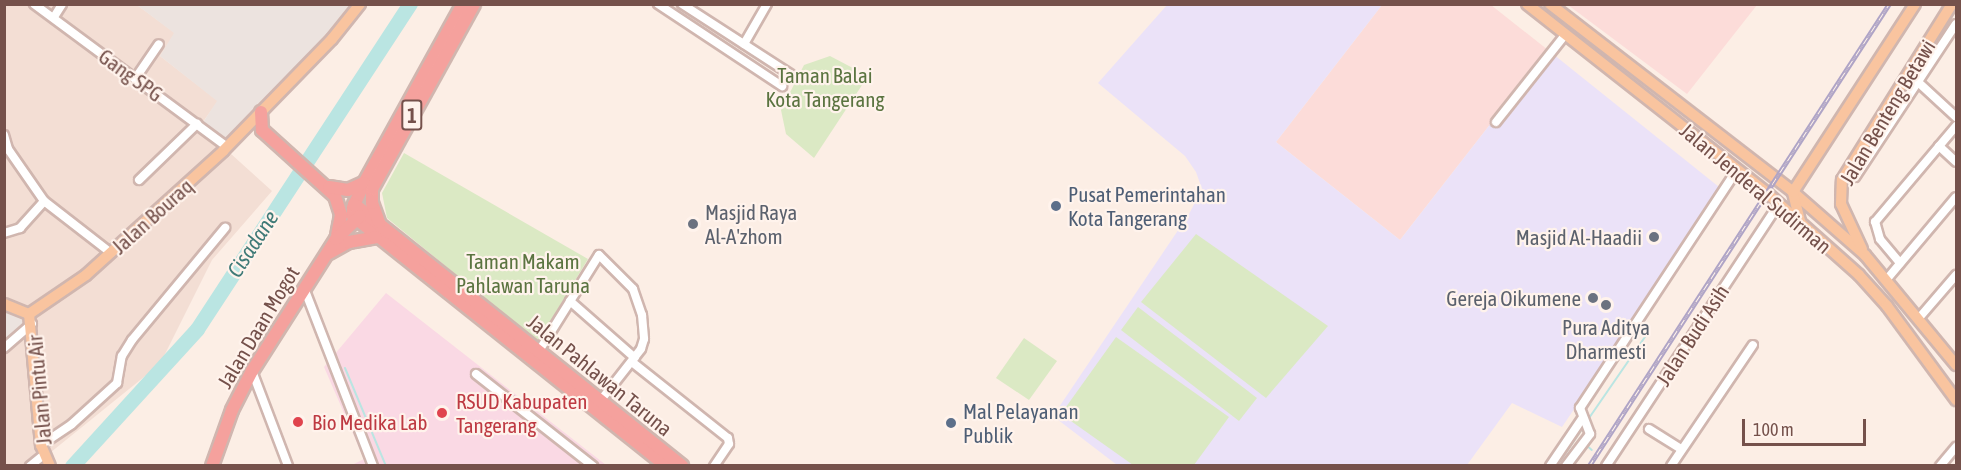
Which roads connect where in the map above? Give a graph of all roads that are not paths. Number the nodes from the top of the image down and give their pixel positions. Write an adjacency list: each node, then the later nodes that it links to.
1 (34, 4): 13 (street, Gang SPG)
2 (62, 4): 13 (street)
3 (360, 4): 22 (main road, Jalan Bouraq)
4 (464, 4): 34 (highway, 1)
5 (474, 4): 44 (highway, 1)
6 (657, 4): 21 (street)
7 (767, 4): 17 (street)
8 (1527, 4): 15 (main road, Jalan Jenderal Sudirman)
9 (1550, 4): 36 (main road, Jalan Jenderal Sudirman)
10 (1915, 4): 36 (main road, Jalan Benteng Betawi)
11 (1952, 4): 49 (main road, Jalan Benteng Betawi)
12 (687, 6): 17 (street)
13 (54, 17): 19 (street, Gang SPG)
14 (1956, 24): 20 (street)
15 (1565, 35): 24 (street); 31 (main road, Jalan Jenderal Sudirman)
16 (159, 44): 19 (street)
17 (744, 44): 18 (street)
18 (790, 74)
19 (135, 79): 25 (street, Gang SPG)
20 (1918, 82): 23 (street); 32 (street)
21 (782, 86)
22 (263, 110): 29 (main road, Jalan Bouraq); 35 (highway)
23 (1956, 117)
24 (1496, 122)
25 (197, 124): 29 (street, Gang SPG); 33 (street)
26 (1956, 126): 28 (street)
27 (4, 135): 38 (street)
28 (1940, 146): 30 (street); 51 (street)
29 (227, 147): 47 (main road, Jalan Bouraq)
30 (1956, 162)
31 (1737, 170): 39 (main road, Jalan Jenderal Sudirman); 68 (street)
32 (1855, 177)
33 (139, 180)
34 (364, 183): 35 (highway); 40 (highway, 1)
35 (327, 185): 45 (highway)
36 (1793, 192): 41 (main road); 46 (main road, Jalan Jenderal Sudirman)
37 (1956, 197): 51 (street)
38 (44, 201): 43 (street); 47 (street)
39 (1779, 204): 41 (main road, Jalan Jenderal Sudirman); 84 (street, Jalan Budi Asih)
40 (361, 217): 44 (highway, Jalan Pahlawan Taruna); 45 (highway, Jalan Daan Mogot)
41 (1802, 224): 50 (main road, Jalan Jenderal Sudirman)
42 (225, 228): 73 (street)
43 (4, 233)
44 (379, 233): 48 (highway); 61 (highway, Jalan Pahlawan Taruna); 80 (highway, Jalan Pahlawan Taruna)
45 (336, 239): 48 (highway, Jalan Daan Mogot)
46 (1854, 246): 49 (main road, Jalan Jenderal Sudirman); 50 (main road)
47 (111, 253): 58 (main road, Jalan Bouraq)
48 (325, 255): 54 (highway, Jalan Daan Mogot)
49 (1865, 255): 53 (main road, Jalan Jenderal Sudirman)
50 (1841, 259): 67 (main road, Jalan Jenderal Sudirman)
51 (1900, 263): 53 (street)
52 (1956, 275): 57 (street)
53 (1887, 279): 57 (main road, Jalan Jenderal Sudirman)
54 (304, 288): 64 (highway, Jalan Daan Mogot); 78 (street)
55 (570, 301): 61 (street); 62 (street); 62 (street)
56 (4, 304): 58 (main road)
57 (1919, 318): 63 (main road, Jalan Jenderal Sudirman)
58 (31, 319): 60 (street); 73 (main road, Jalan Pintu Air)
59 (1753, 345): 71 (street)
60 (4, 348)
61 (539, 351): 66 (highway, Jalan Pahlawan Taruna)
62 (634, 360): 66 (street); 82 (street)
63 (1956, 365)
64 (252, 371): 76 (highway, Jalan Daan Mogot); 77 (street)
65 (476, 374): 79 (street)
66 (601, 400): 81 (highway, Jalan Pahlawan Taruna)
67 (1956, 400)
68 (1583, 421): 72 (street); 74 (street)
69 (1649, 429): 71 (street)
70 (1956, 447): 86 (street)
71 (1681, 449): 85 (street)
72 (1558, 454): 74 (street); 83 (street)
73 (46, 456): 75 (street)
74 (1567, 464)
75 (30, 465)
76 (212, 465)
77 (288, 465)
78 (373, 465)
79 (593, 465)
80 (666, 465)
81 (682, 465)
82 (714, 465)
83 (1550, 465)
84 (1606, 465)
85 (1671, 465)
86 (1940, 465)

